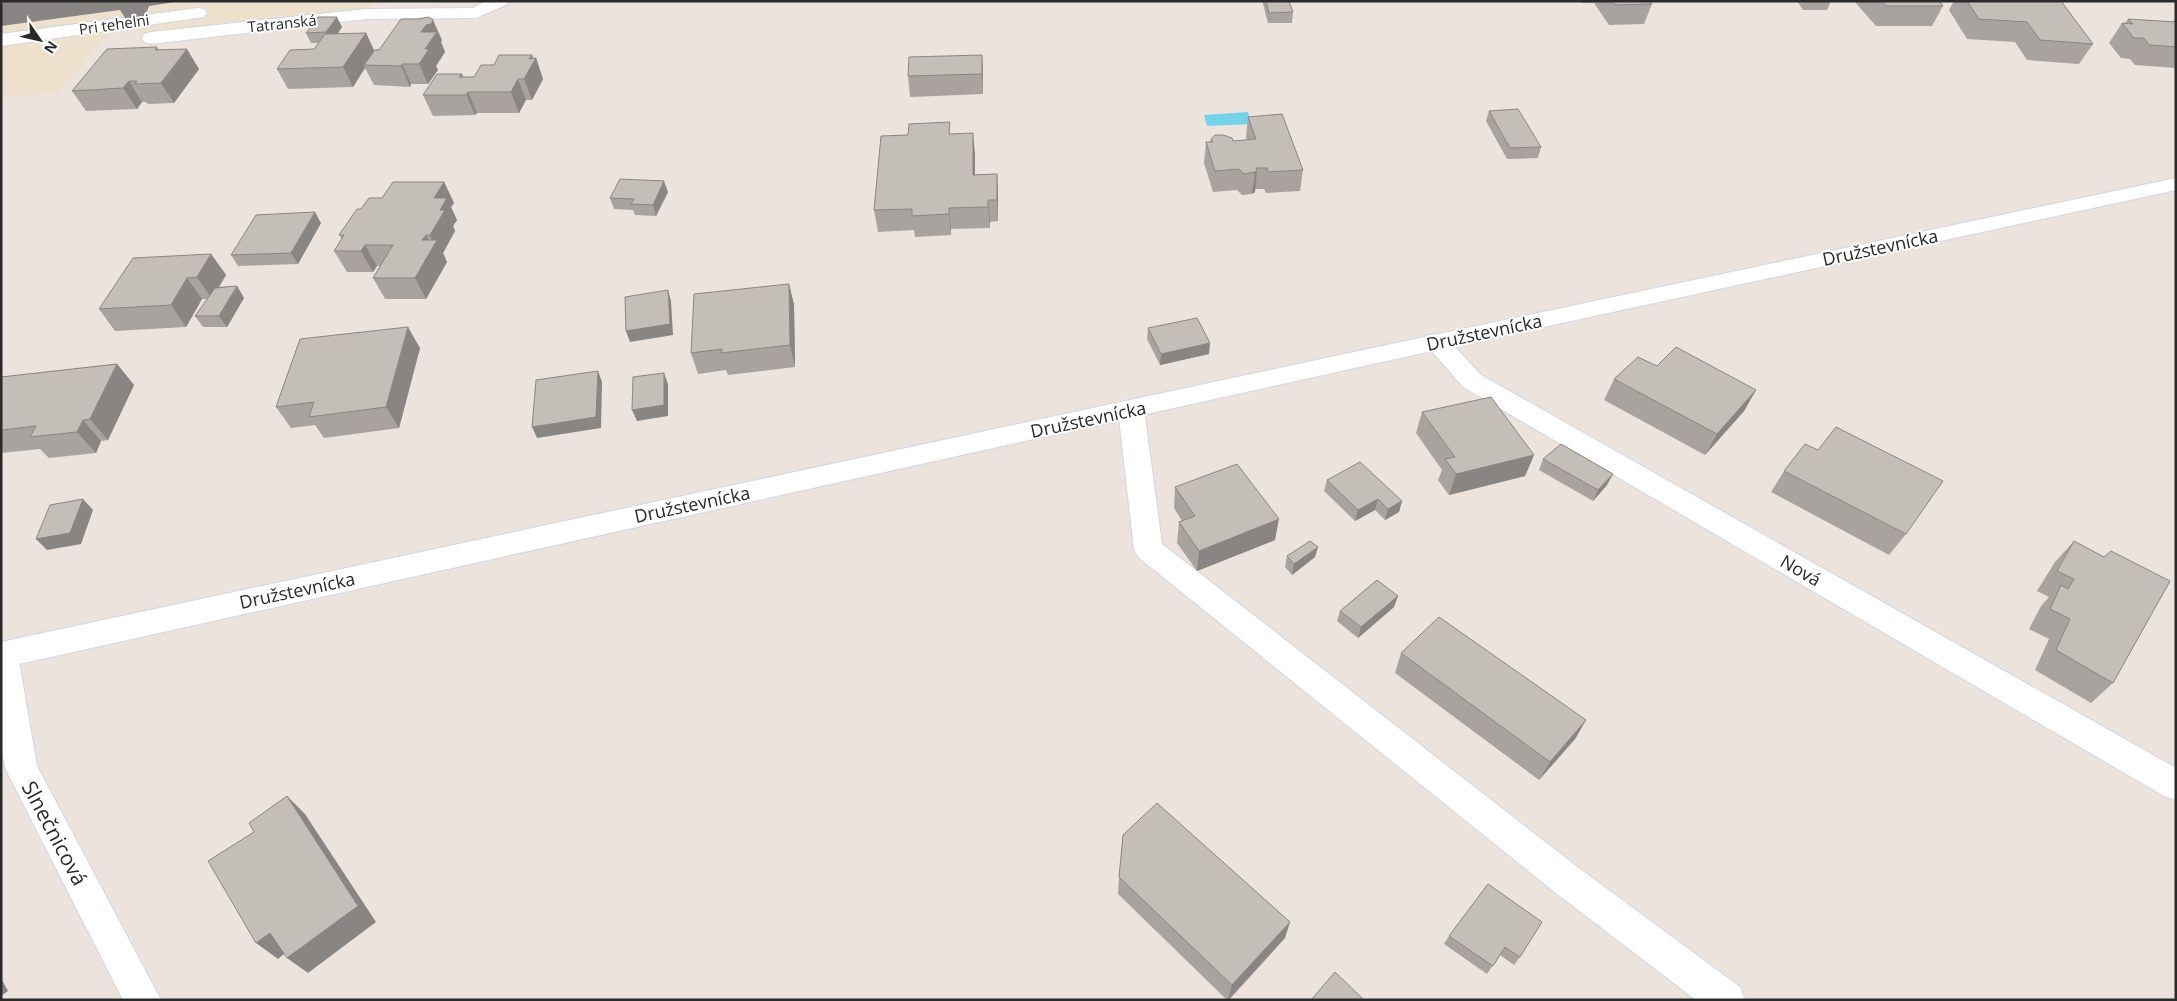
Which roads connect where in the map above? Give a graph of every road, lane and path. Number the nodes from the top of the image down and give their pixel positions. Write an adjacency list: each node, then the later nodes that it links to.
1 (500, 1): 3 (street, Tatranská)
2 (198, 13): 4 (street, Pri tehelni)
3 (151, 38)
4 (1, 40)
5 (2176, 184): 6 (street, Družstevnícka)
6 (1436, 342): 7 (street, Družstevnícka); 9 (street, Nová)
7 (1131, 409): 8 (street, Družstevnícka); 11 (street)
8 (2, 655): 10 (street, Slnečnicová)
9 (2176, 785)
10 (144, 1000)
11 (1727, 1000)

